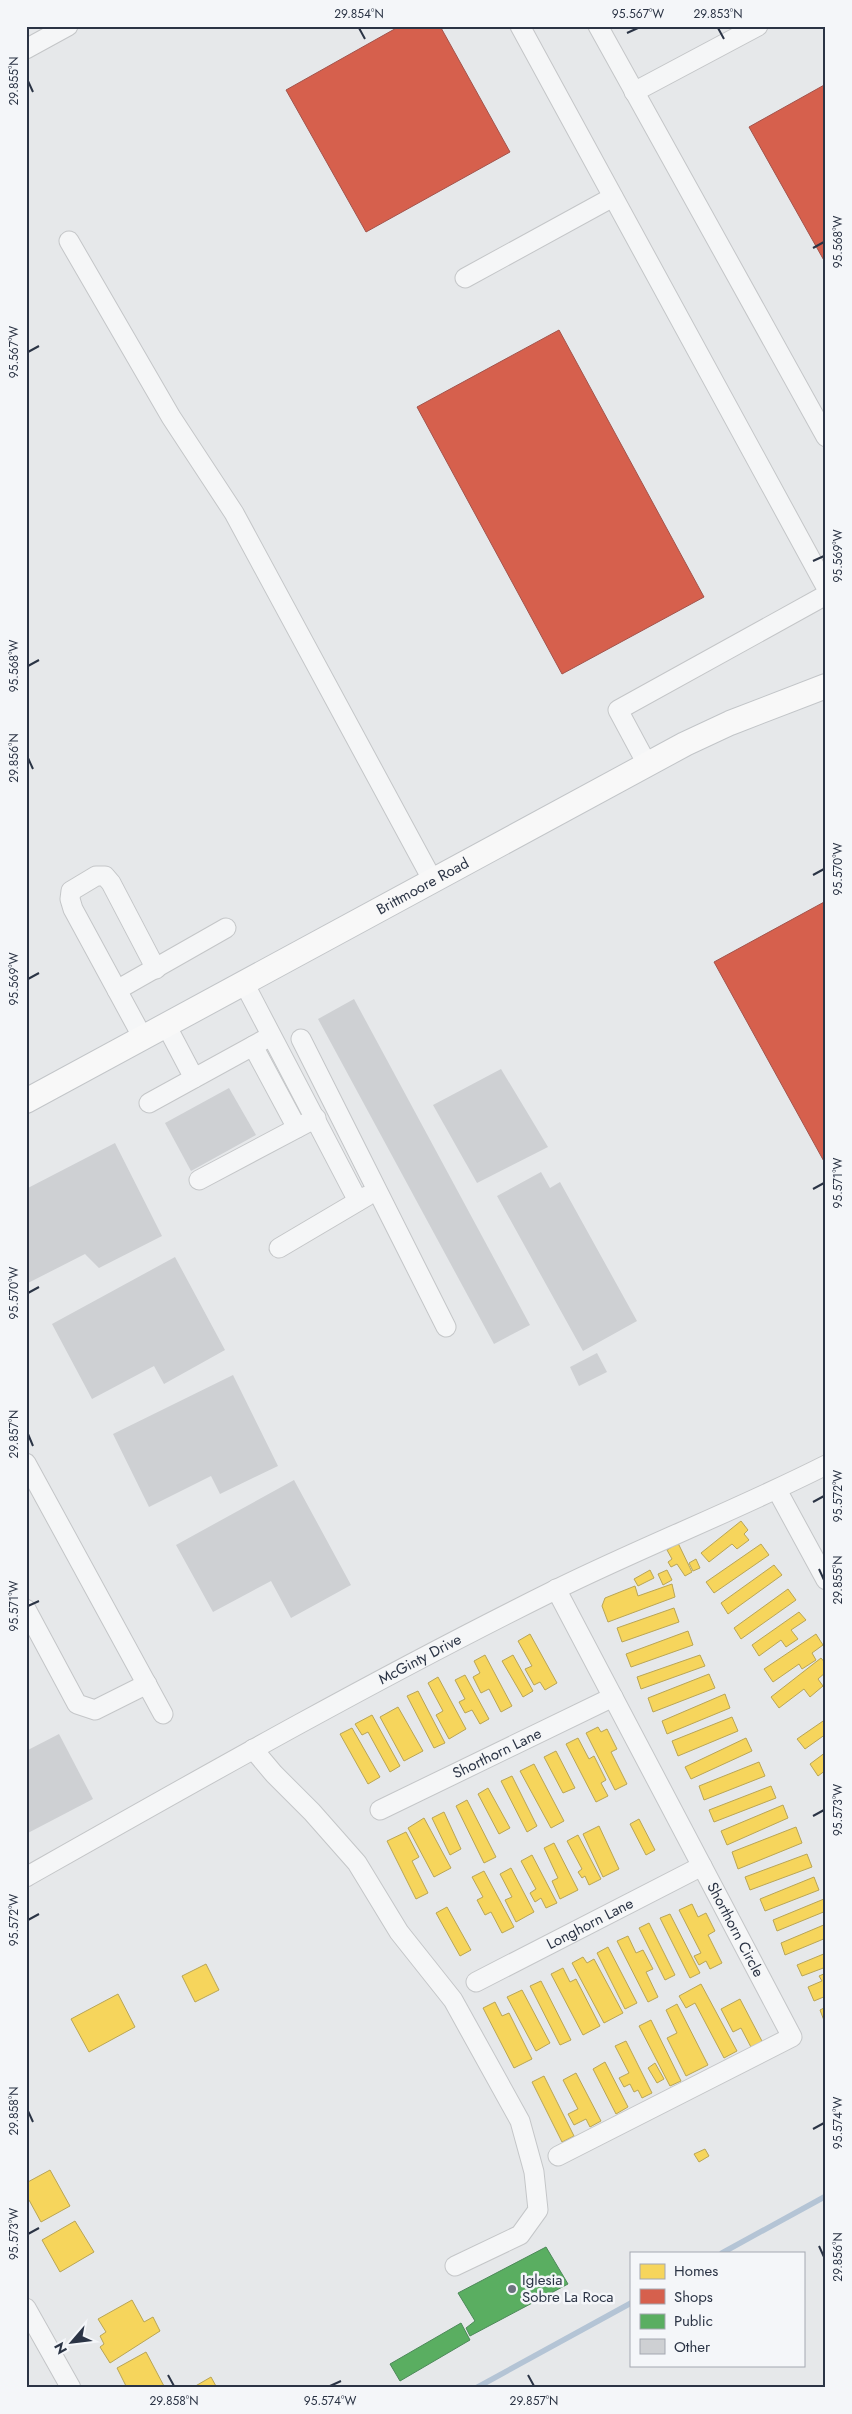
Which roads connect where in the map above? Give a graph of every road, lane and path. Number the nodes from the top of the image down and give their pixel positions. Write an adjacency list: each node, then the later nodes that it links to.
1 (68, 26): 5 (street)
2 (520, 26): 7 (street)
3 (598, 26): 6 (street)
4 (758, 26): 6 (street)
5 (26, 48)
6 (634, 92): 10 (street)
7 (613, 197): 9 (street); 11 (street)
8 (69, 241): 15 (street)
9 (465, 278)
10 (826, 437)
11 (826, 588)
12 (826, 595): 14 (street)
13 (826, 686): 14 (main road, Brittmoore Road)
14 (647, 764): 15 (main road, Brittmoore Road)
15 (433, 881): 18 (main road, Brittmoore Road)
16 (226, 928): 17 (street)
17 (156, 968): 19 (street); 19 (street)
18 (244, 983): 20 (main road, Brittmoore Road); 21 (street)
19 (117, 990): 22 (street)
20 (166, 1025): 22 (main road, Brittmoore Road); 25 (street)
21 (271, 1036): 24 (street); 28 (street)
22 (143, 1038): 26 (main road, Brittmoore Road)
23 (301, 1039): 31 (street)
24 (253, 1046): 25 (street); 29 (street)
25 (194, 1078): 27 (street)
26 (26, 1102)
27 (149, 1103)
28 (316, 1118): 29 (street); 32 (street)
29 (297, 1128): 30 (street)
30 (199, 1180)
31 (377, 1190): 32 (street); 34 (street)
32 (358, 1201): 33 (street)
33 (279, 1248)
34 (446, 1327)
35 (26, 1464): 41 (street)
36 (826, 1465): 37 (street, McGinty Drive)
37 (777, 1490): 38 (street); 39 (street, McGinty Drive)
38 (826, 1580)
39 (556, 1590): 42 (street, Shorthorn Circle); 44 (street, McGinty Drive)
40 (26, 1609): 41 (street)
41 (147, 1684): 43 (street)
42 (613, 1697): 45 (street, Shorthorn Lane); 46 (street, Shorthorn Circle)
43 (163, 1714)
44 (253, 1749): 47 (street, McGinty Drive); 50 (street)
45 (380, 1810)
46 (702, 1866): 48 (street, Longhorn Lane); 49 (street, Shorthorn Circle)
47 (26, 1877)
48 (476, 1982)
49 (558, 2156)
50 (455, 2266)
51 (26, 2308): 52 (street)
52 (71, 2388)

